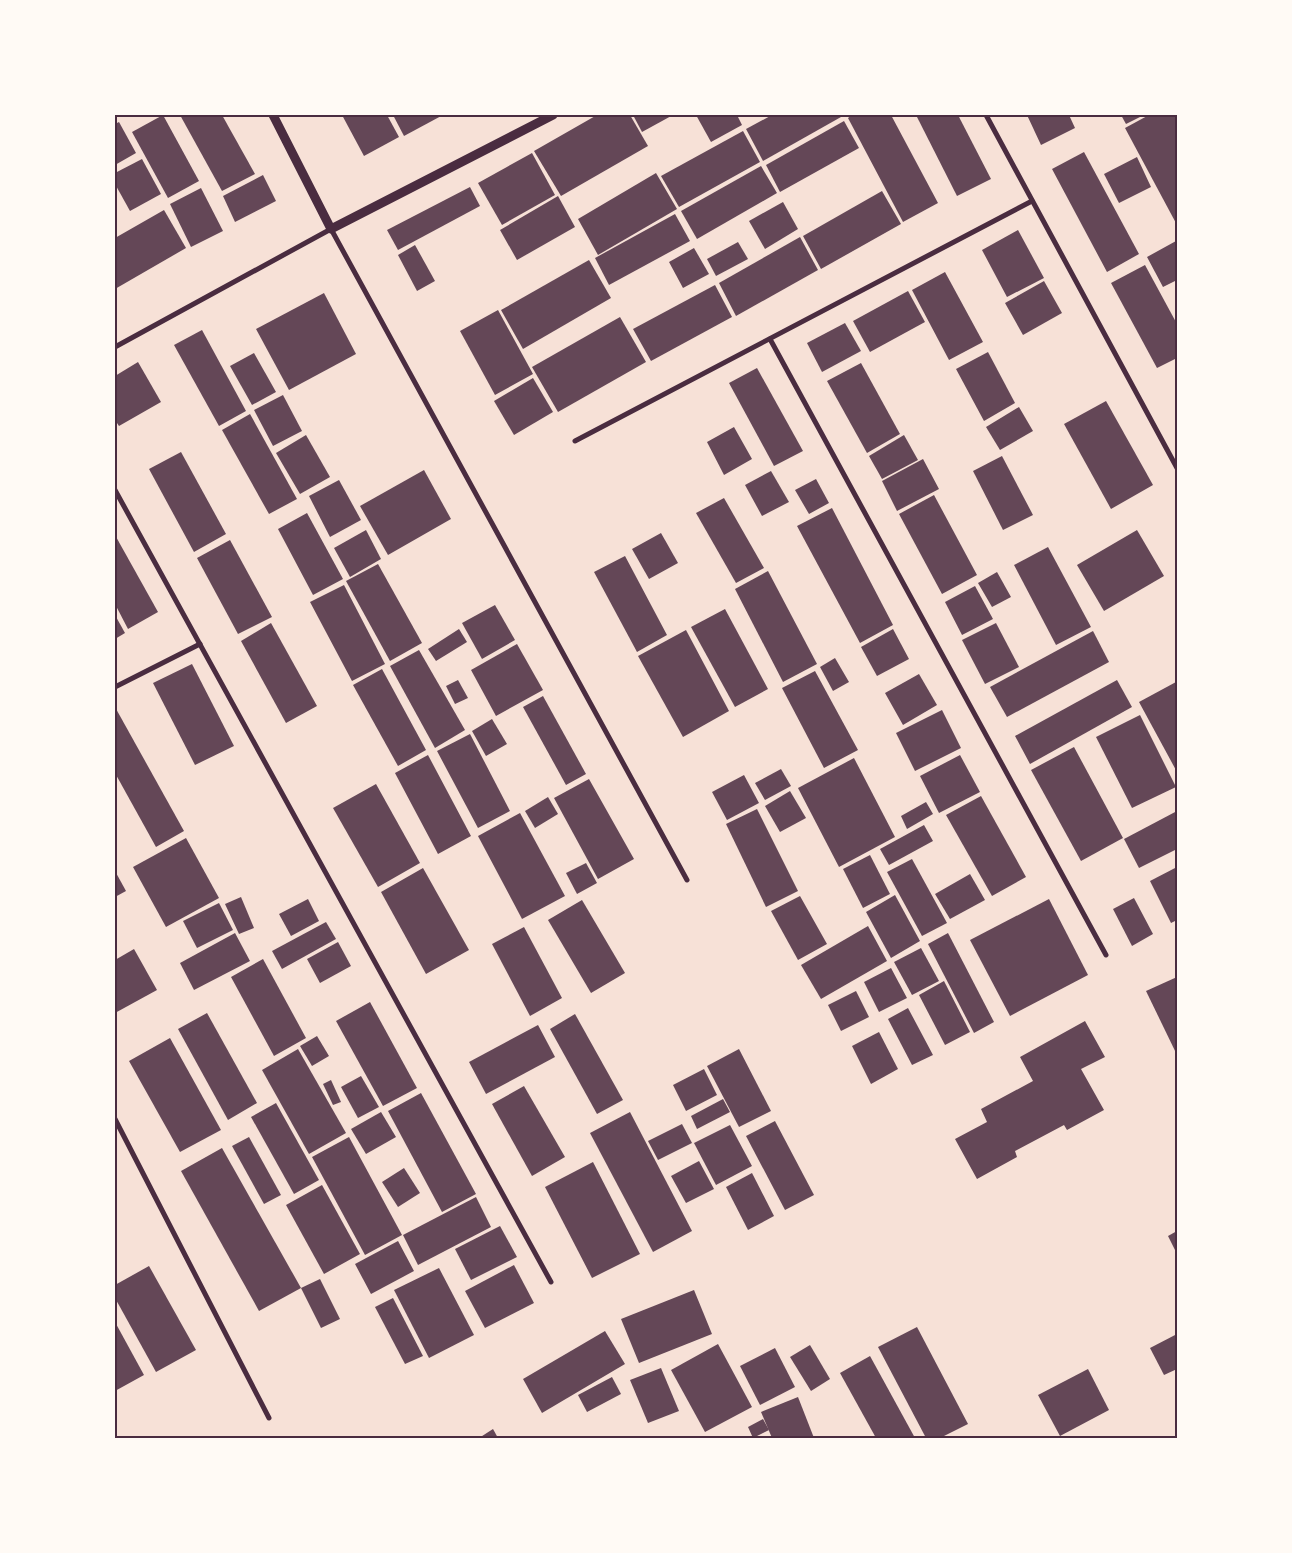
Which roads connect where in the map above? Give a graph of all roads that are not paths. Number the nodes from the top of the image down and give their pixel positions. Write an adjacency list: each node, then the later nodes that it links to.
1 (273, 115): 5 (street)
2 (553, 115): 5 (street)
3 (986, 115): 4 (street)
4 (1032, 201): 6 (street); 9 (street)
5 (331, 229): 7 (street); 13 (street)
6 (770, 339): 8 (street); 14 (street)
7 (115, 347)
8 (575, 441)
9 (1177, 468)
10 (115, 490): 11 (street)
11 (200, 644): 12 (street); 16 (street)
12 (115, 687)
13 (687, 880)
14 (1106, 955)
15 (115, 1119): 17 (street)
16 (551, 1282)
17 (269, 1418)

